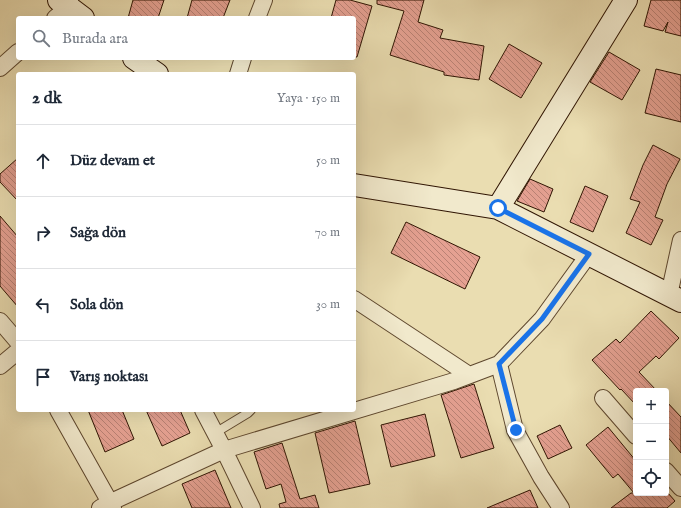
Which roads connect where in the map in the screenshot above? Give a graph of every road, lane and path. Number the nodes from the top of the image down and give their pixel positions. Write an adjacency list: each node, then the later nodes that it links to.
1 (264, 0): 3 (street)
2 (626, 0): 11 (street)
3 (258, 16)
4 (16, 54): 7 (street)
5 (137, 60): 8 (street)
6 (242, 60): 9 (street)
7 (0, 68)
8 (154, 72)
9 (239, 72)
10 (356, 186): 11 (street)
11 (498, 208): 13 (street)
12 (681, 240): 14 (street)
13 (589, 254): 14 (street); 19 (street)
14 (675, 298)
15 (356, 300): 21 (street)
16 (0, 321): 17 (street)
17 (16, 340)
18 (16, 353): 20 (street)
19 (499, 364): 21 (street); 35 (street)
20 (0, 366)
21 (469, 375): 23 (street)
22 (603, 398): 29 (street)
23 (356, 410)
24 (59, 412): 33 (street)
25 (204, 412): 28 (street)
26 (250, 412): 28 (lane)
27 (351, 412): 30 (street)
28 (215, 433): 30 (street)
29 (633, 433)
30 (224, 450): 33 (street); 34 (street)
31 (669, 474): 32 (street)
32 (681, 488)
33 (107, 506)
34 (252, 508)
35 (562, 508)

